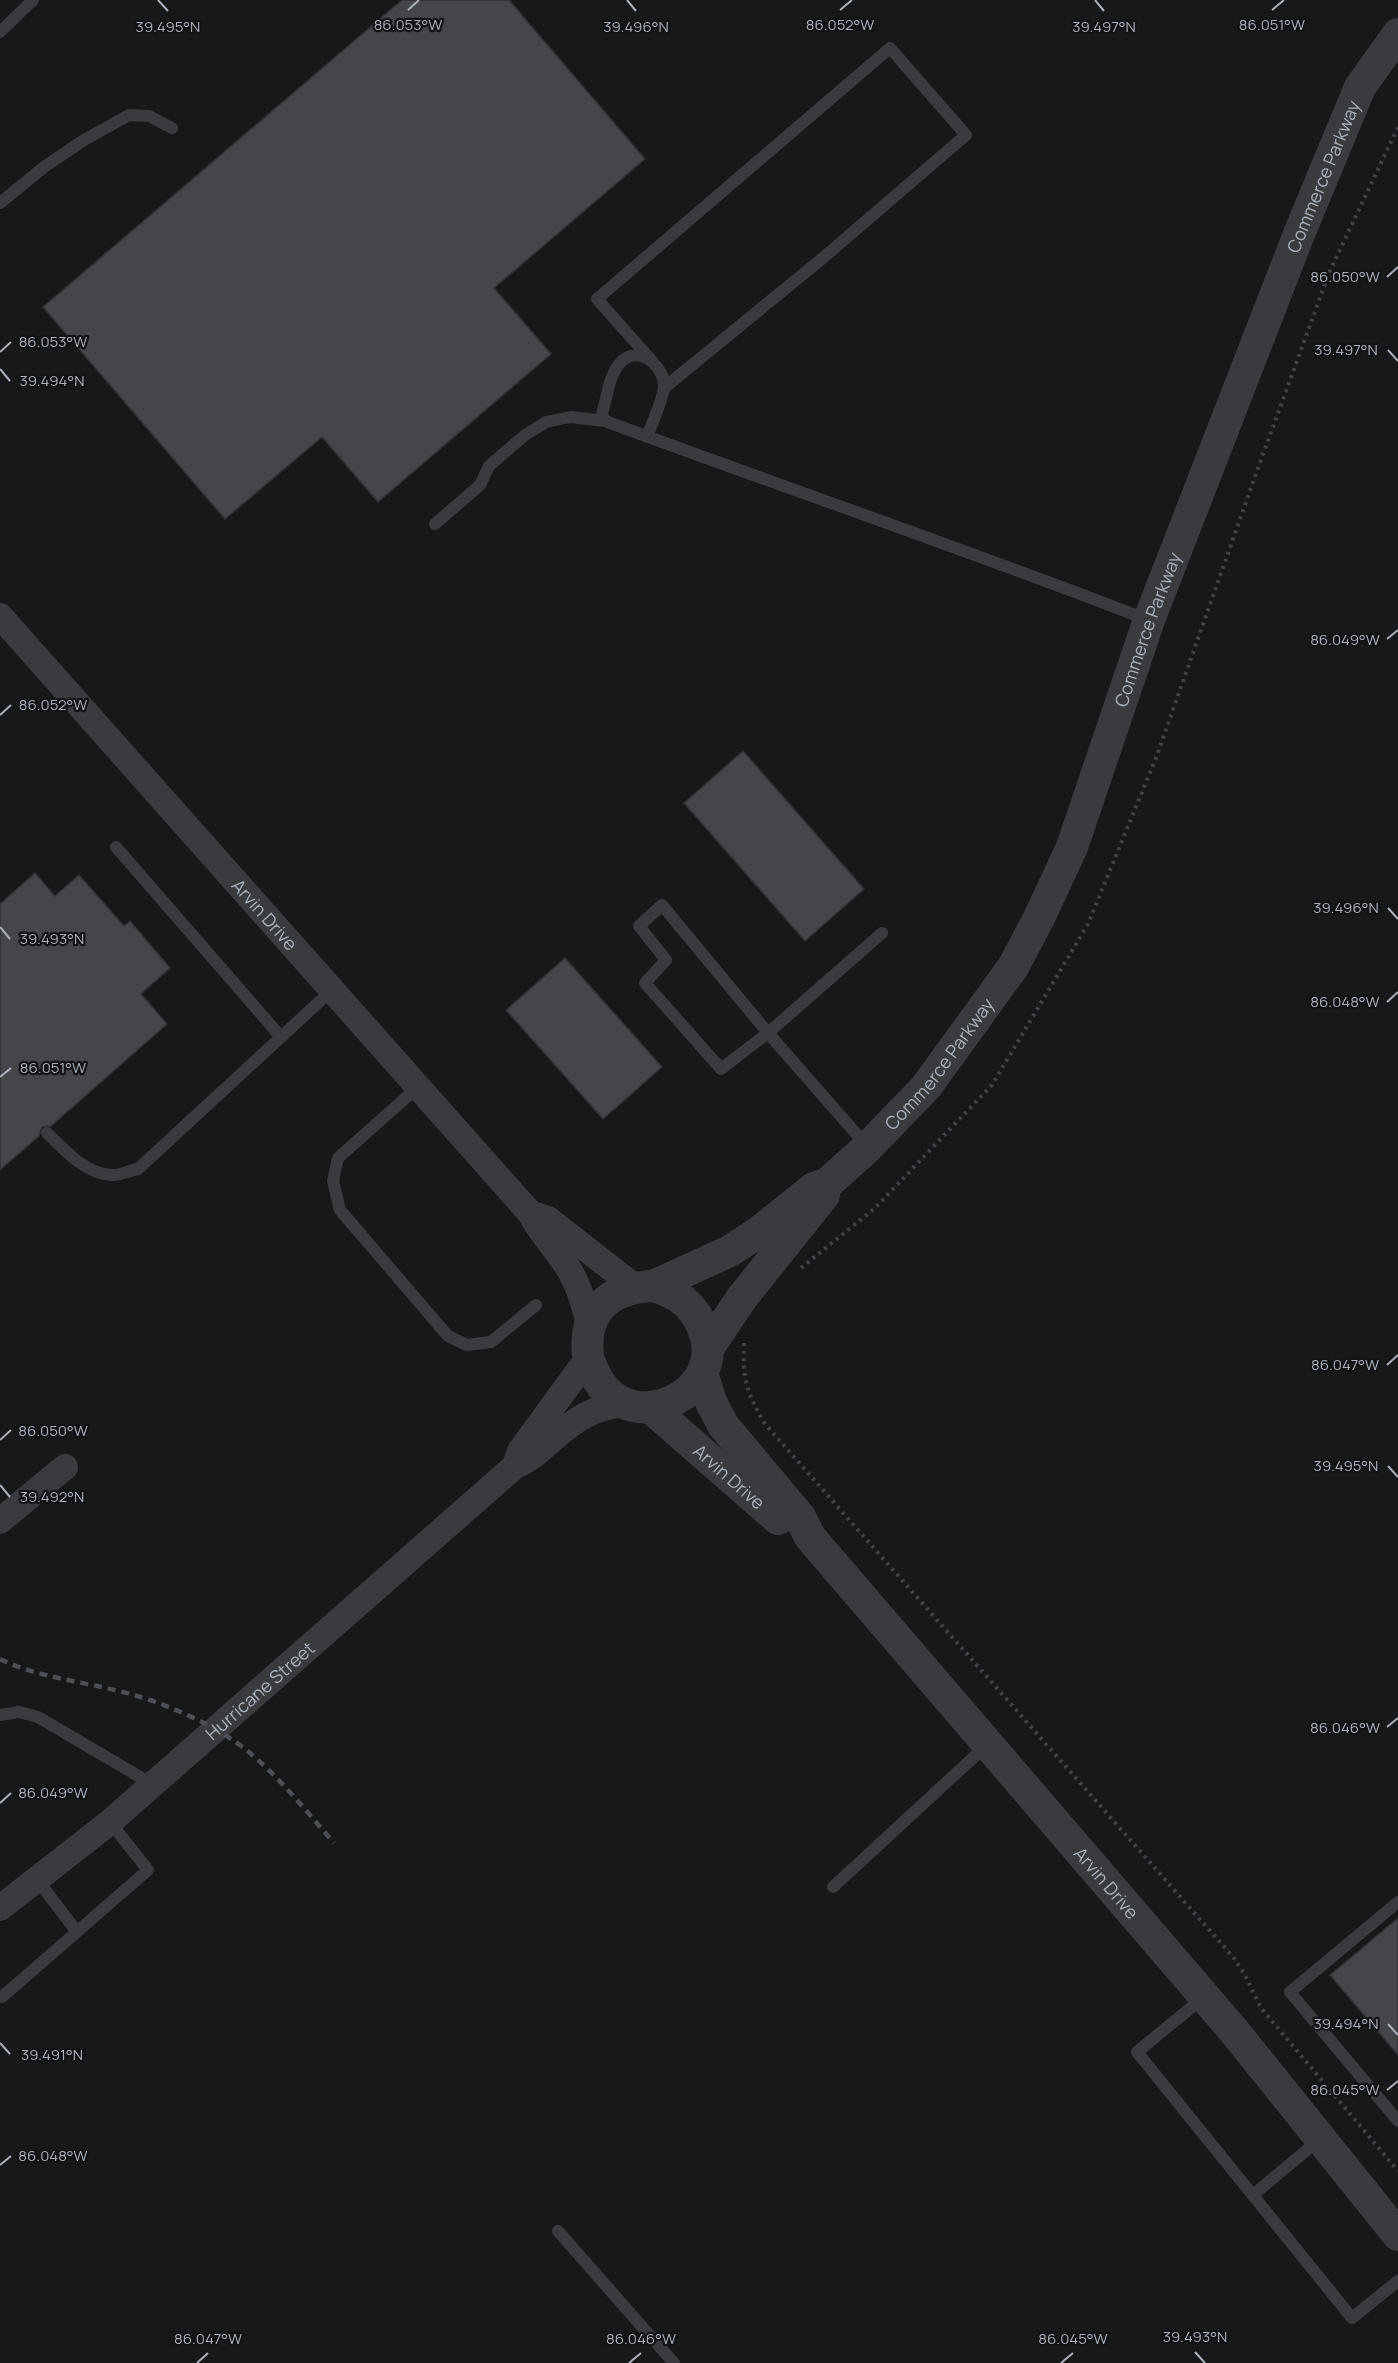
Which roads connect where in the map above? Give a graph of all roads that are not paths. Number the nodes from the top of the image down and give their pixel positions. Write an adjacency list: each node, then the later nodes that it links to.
1 (33, 0): 2 (lane)
2 (0, 32)
3 (1398, 34): 12 (street, Commerce Parkway)
4 (172, 128): 5 (lane)
5 (0, 203)
6 (652, 361): 7 (lane); 7 (lane); 8 (lane)
7 (664, 388): 9 (lane)
8 (605, 421): 9 (lane); 10 (lane)
9 (647, 436): 12 (lane)
10 (435, 524)
11 (0, 616): 15 (street, Arvin Drive)
12 (1149, 620): 20 (street, Commerce Parkway)
13 (116, 847): 17 (lane)
14 (882, 933): 16 (lane)
15 (332, 990): 17 (lane); 18 (street, Arvin Drive)
16 (768, 1033): 16 (lane); 20 (lane)
17 (281, 1037): 19 (lane)
18 (418, 1087): 22 (street, Arvin Drive); 25 (lane)
19 (47, 1133)
20 (868, 1147): 21 (street, Commerce Parkway)
21 (828, 1183): 23 (street, Commerce Parkway); 24 (street, Commerce Parkway)
22 (530, 1213): 23 (street, Arvin Drive); 26 (street, Arvin Drive)
23 (644, 1286): 26 (street); 28 (street, Arvin Drive)
24 (741, 1299): 28 (street, Commerce Parkway); 32 (street)
25 (536, 1305)
26 (589, 1324): 27 (street, Arvin Drive)
27 (588, 1358): 29 (street, Arvin Drive); 30 (street, Hurricane Street)
28 (706, 1361): 29 (street); 32 (street, Arvin Drive)
29 (638, 1406): 30 (street, Hurricane Street); 34 (street, Arvin Drive)
30 (515, 1466): 37 (street, Hurricane Street)
31 (64, 1467): 33 (street)
32 (764, 1477): 34 (street, Arvin Drive)
33 (0, 1521)
34 (810, 1537): 36 (street, Arvin Drive)
35 (0, 1715): 37 (lane)
36 (988, 1744): 40 (lane); 44 (street, Arvin Drive)
37 (152, 1784): 38 (street, Hurricane Street)
38 (110, 1822): 39 (street, Hurricane Street); 43 (lane)
39 (36, 1878): 42 (street, Hurricane Street); 43 (lane)
40 (833, 1887)
41 (1398, 1902): 46 (lane)
42 (0, 1908)
43 (76, 1932): 45 (lane)
44 (1205, 1996): 47 (street, Arvin Drive); 48 (lane)
45 (2, 1997)
46 (1398, 2121)
47 (1320, 2139): 48 (lane); 50 (street, Arvin Drive)
48 (1253, 2194): 51 (lane)
49 (558, 2231): 52 (lane)
50 (1398, 2235)
51 (1398, 2281)
52 (674, 2363)

